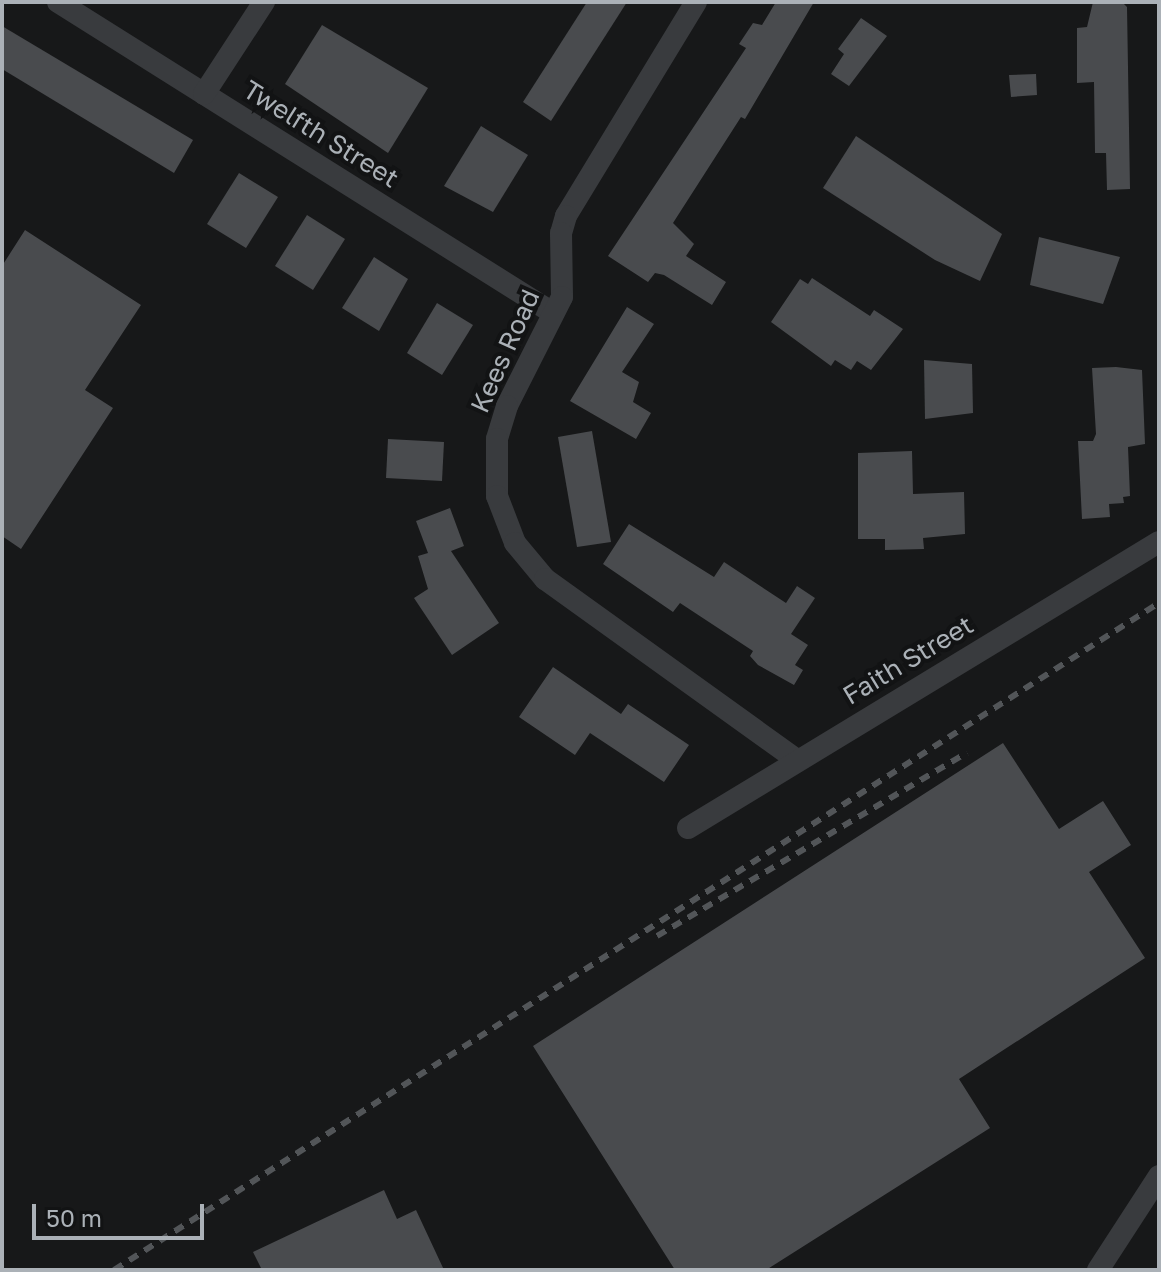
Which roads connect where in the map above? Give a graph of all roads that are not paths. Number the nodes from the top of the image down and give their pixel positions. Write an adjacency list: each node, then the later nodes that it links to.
1 (58, 2): 4 (street, Twelfth Street)
2 (264, 2): 4 (street)
3 (696, 2): 5 (street, Kees Road)
4 (204, 94): 5 (street, Twelfth Street)
5 (553, 313): 7 (street, Kees Road)
6 (1159, 542): 7 (street, Faith Street)
7 (797, 760): 8 (street, Faith Street)
8 (688, 828)
9 (1159, 1176): 10 (street)
10 (1098, 1270)

